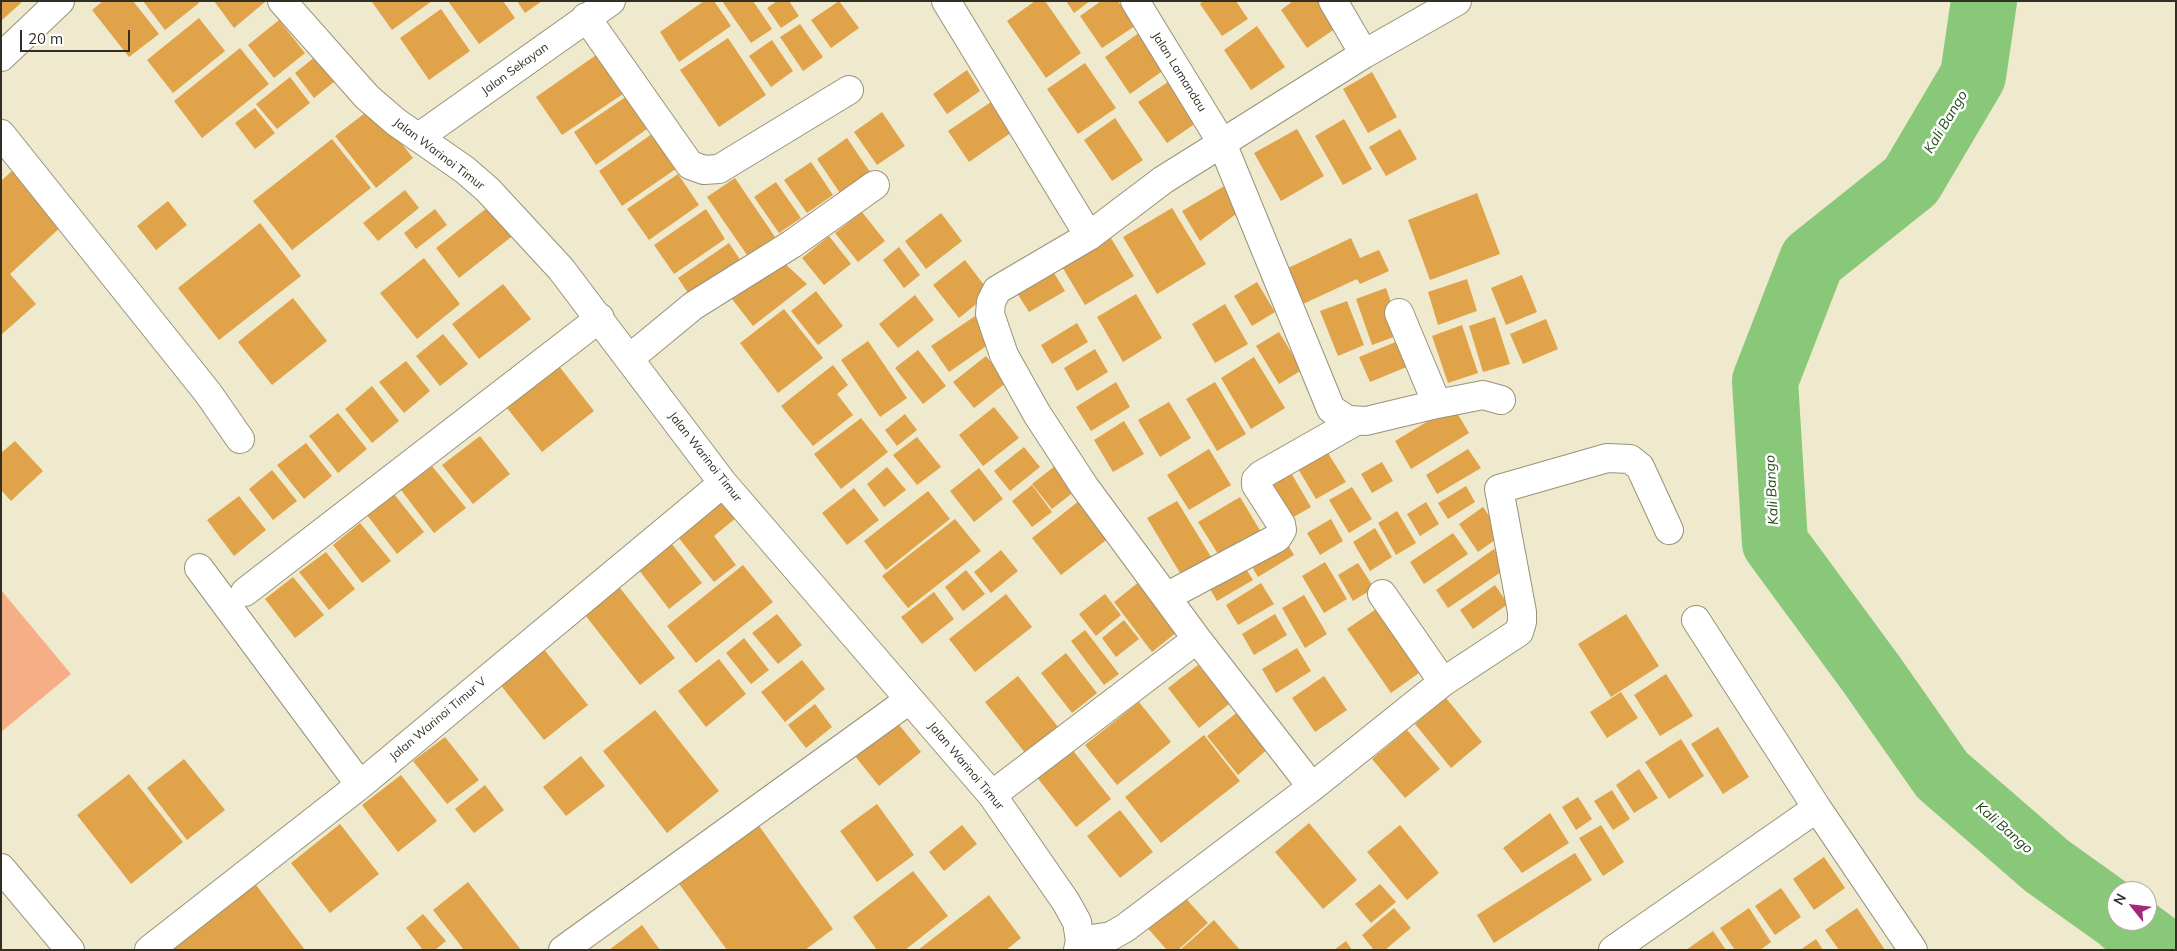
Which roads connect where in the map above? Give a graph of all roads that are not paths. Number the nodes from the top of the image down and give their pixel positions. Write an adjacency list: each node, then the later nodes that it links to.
1 (60, 1): 10 (street)
2 (282, 1): 13 (street, Jalan Warinoi Timur)
3 (611, 1): 8 (street, Jalan Sekayan)
4 (946, 1): 16 (street)
5 (1135, 1): 14 (street, Jalan Lamandau)
6 (1333, 1): 9 (street)
7 (1457, 1): 9 (street)
8 (586, 18): 11 (street); 13 (street, Jalan Sekayan)
9 (1364, 54): 14 (street)
10 (1, 56)
11 (849, 90)
12 (1, 134): 23 (street)
13 (419, 137): 18 (street, Jalan Warinoi Timur)
14 (1222, 143): 16 (street); 22 (street, Jalan Lamandau)
15 (875, 185): 19 (street)
16 (1089, 236): 29 (street)
17 (1399, 313): 21 (street)
18 (600, 318): 19 (street, Jalan Warinoi Timur); 27 (street)
19 (630, 358): 24 (street, Jalan Warinoi Timur)
20 (1501, 400): 21 (street)
21 (1436, 404): 22 (street)
22 (1356, 421): 29 (street)
23 (240, 439)
24 (723, 483): 33 (street, Jalan Warinoi Timur); 34 (street, Jalan Warinoi Timur V)
25 (1669, 530): 32 (street)
26 (198, 568): 34 (street)
27 (245, 592)
28 (1382, 594): 32 (street)
29 (1166, 597): 31 (street)
30 (1696, 620): 37 (street)
31 (1197, 639): 35 (street); 36 (street)
32 (1443, 682): 35 (street)
33 (909, 700): 36 (street, Jalan Warinoi Timur); 42 (street)
34 (360, 784): 41 (street, Jalan Warinoi Timur V)
35 (1312, 787): 39 (street)
36 (992, 794): 39 (street, Jalan Warinoi Timur)
37 (1816, 808): 43 (street); 44 (street)
38 (1, 868): 40 (street)
39 (1079, 946)
40 (70, 950)
41 (149, 950)
42 (563, 950)
43 (1613, 950)
44 (1913, 950)

